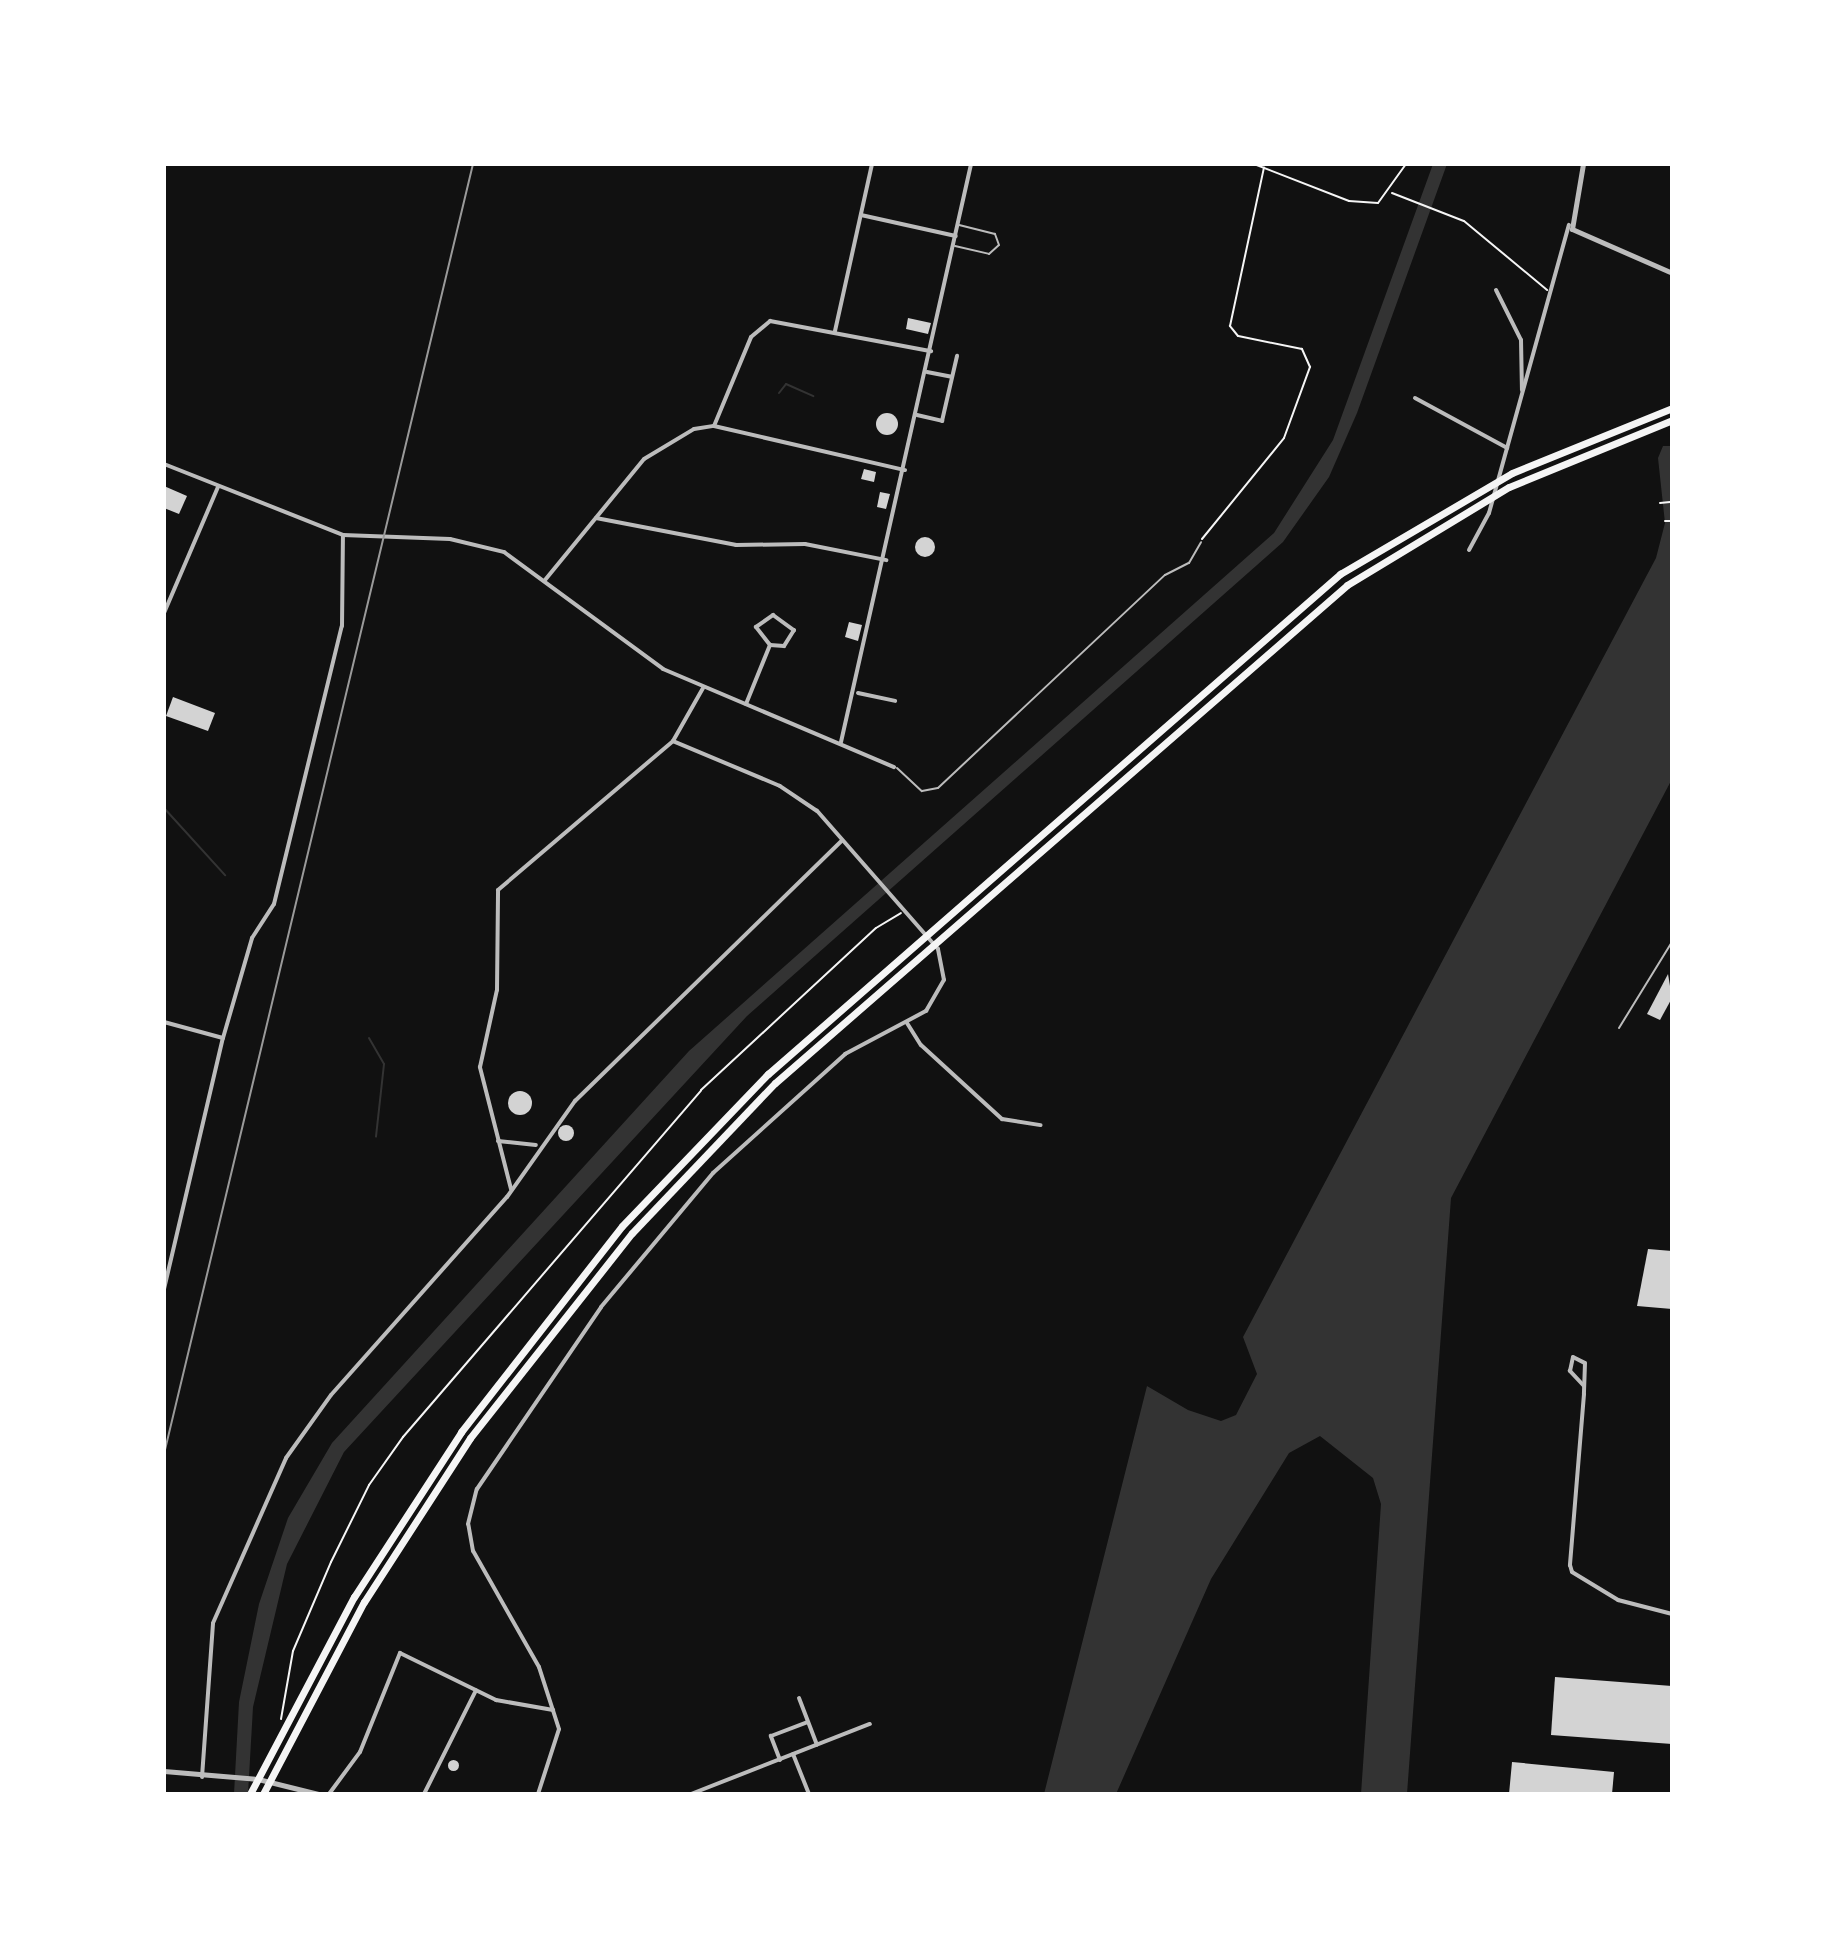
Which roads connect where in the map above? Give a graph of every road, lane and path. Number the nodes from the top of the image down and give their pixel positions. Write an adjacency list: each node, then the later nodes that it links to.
1 (872, 164): 8 (street)
2 (971, 164): 9 (street)
3 (1254, 164): 6 (path)
4 (1406, 164): 7 (path)
5 (1583, 164): 10 (street)
6 (1264, 168): 7 (path); 37 (path)
7 (1392, 193): 15 (path)
8 (861, 215): 11 (street); 16 (street)
9 (958, 225): 11 (street); 12 (lane)
10 (1569, 225): 13 (street); 15 (street)
11 (956, 236): 12 (street)
12 (954, 246): 17 (street)
13 (1672, 273)
14 (1496, 290): 21 (street)
15 (1548, 291): 21 (street)
16 (835, 331): 17 (street); 26 (street)
17 (931, 351): 19 (street)
18 (957, 356): 20 (street)
19 (926, 372): 20 (street); 24 (street)
20 (952, 377): 24 (street)
21 (1522, 397): 27 (street)
22 (1415, 398): 27 (street)
23 (1672, 408): 75 (highway)
24 (917, 415): 29 (street)
25 (1672, 420): 76 (highway)
26 (714, 426): 29 (street); 33 (street)
27 (1507, 448): 38 (street)
28 (164, 464): 30 (street)
29 (905, 470): 39 (street)
30 (218, 487): 36 (street); 41 (street)
31 (1670, 502): 32 (path)
32 (1660, 503)
33 (596, 518): 39 (street); 40 (street)
34 (1665, 521): 35 (path)
35 (1672, 521)
36 (343, 535): 40 (street); 56 (street)
37 (1201, 542): 49 (lane)
38 (1469, 550)
39 (886, 560): 44 (street)
40 (545, 580): 43 (street)
41 (164, 613)
42 (770, 645): 42 (street); 46 (street)
43 (703, 688): 46 (street); 47 (street)
44 (857, 693): 45 (street); 48 (street)
45 (895, 701)
46 (746, 705): 48 (street)
47 (673, 741): 50 (street); 58 (street)
48 (838, 743): 49 (street)
49 (894, 767)
50 (842, 839): 51 (street); 59 (street)
51 (906, 911): 54 (street); 68 (path)
52 (1672, 942): 55 (lane)
53 (164, 1022): 56 (street)
54 (907, 1023): 57 (street); 66 (street)
55 (1619, 1028)
56 (223, 1038): 61 (street)
57 (1041, 1125)
58 (497, 1141): 59 (street); 60 (street)
59 (538, 1144): 60 (street)
60 (511, 1189): 74 (street)
61 (164, 1289)
62 (1584, 1386): 62 (street); 63 (street)
63 (1672, 1614)
64 (476, 1690): 66 (street); 78 (street); 79 (street)
65 (799, 1698): 67 (street)
66 (553, 1710): 80 (street)
67 (807, 1722): 70 (street); 72 (street)
68 (280, 1724)
69 (870, 1724): 70 (street)
70 (817, 1745): 71 (street)
71 (793, 1754): 72 (street); 82 (street)
72 (780, 1760): 81 (street)
73 (164, 1771): 74 (street)
74 (202, 1777): 77 (street)
75 (250, 1794)
76 (263, 1794)
77 (318, 1794)
78 (329, 1794)
79 (424, 1794)
80 (538, 1794)
81 (691, 1794)
82 (809, 1794)

